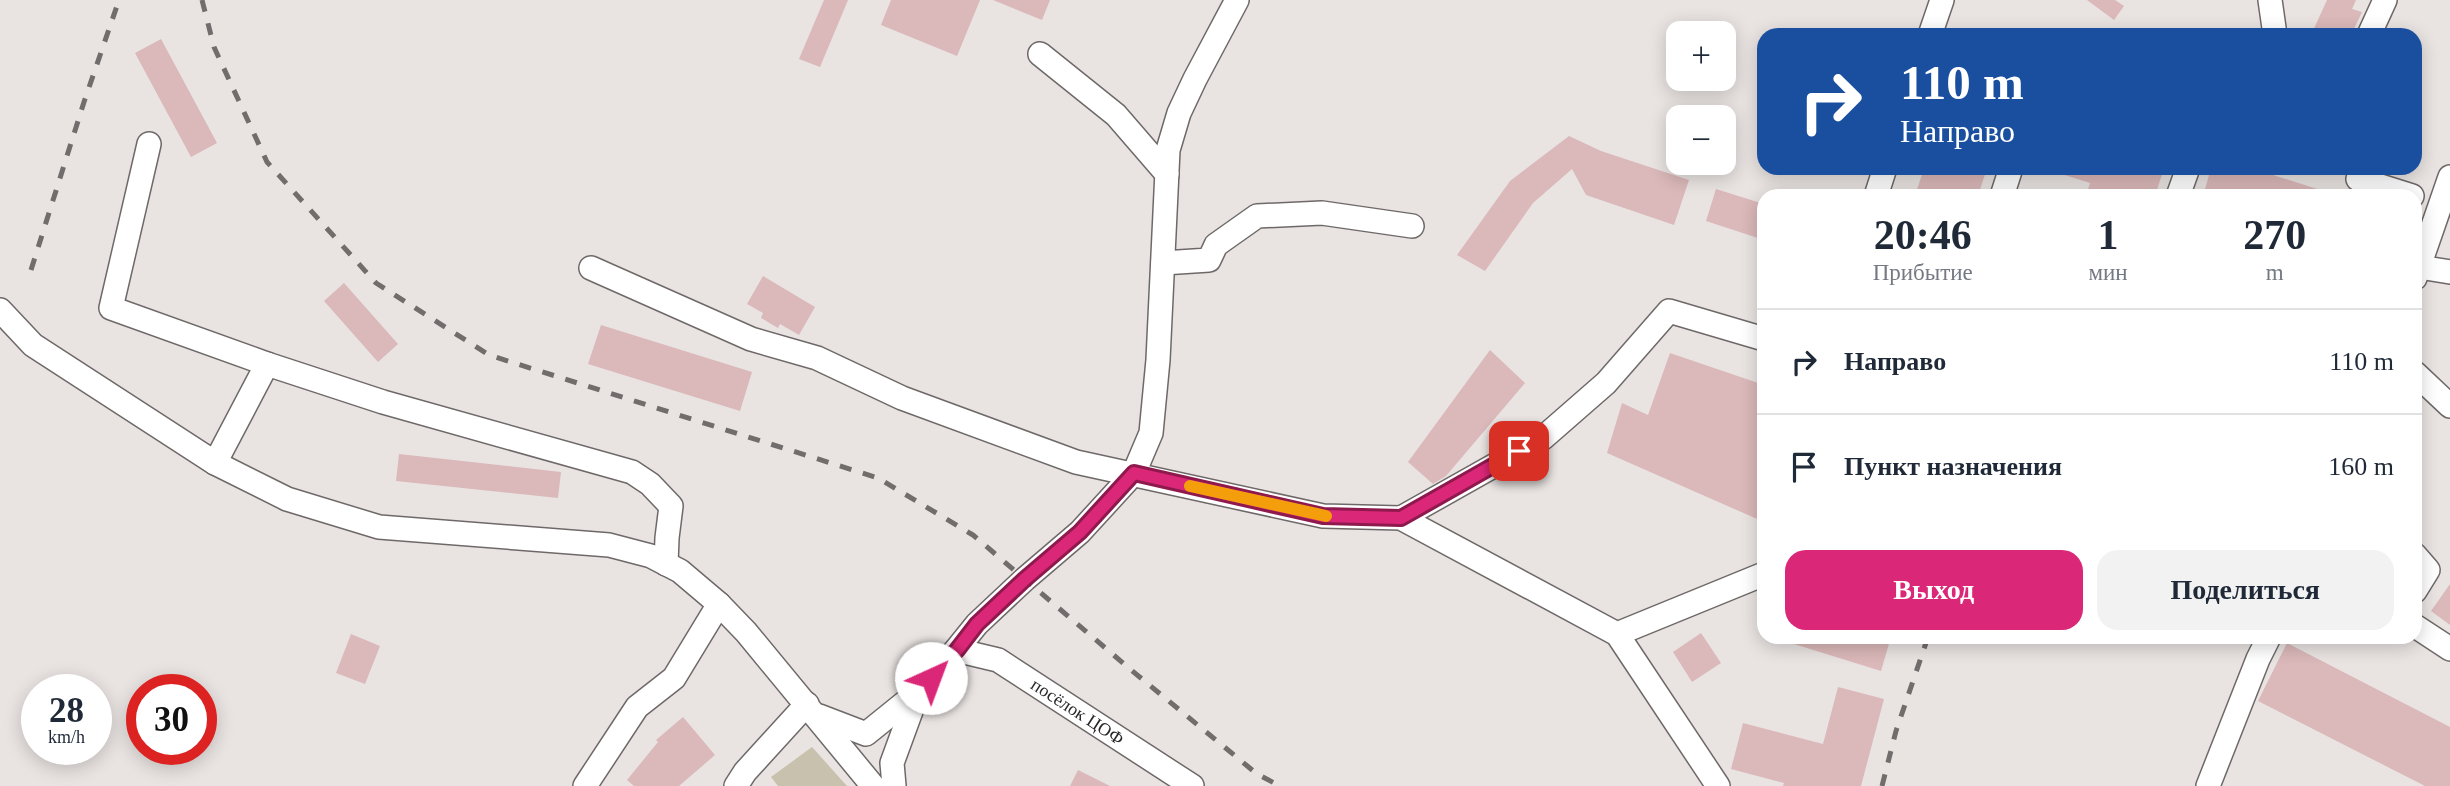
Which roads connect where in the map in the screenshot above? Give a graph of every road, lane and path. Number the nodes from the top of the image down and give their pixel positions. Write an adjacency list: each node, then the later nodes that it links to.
1 (1237, 0): 10 (street)
2 (1942, 0): 5 (street)
3 (2270, 0): 6 (street)
4 (2385, 0): 7 (street)
5 (1936, 28)
6 (2274, 28)
7 (2372, 28)
8 (1040, 54): 10 (street)
9 (149, 144): 24 (street)
10 (1167, 174): 18 (street)
11 (2450, 177): 15 (street)
12 (2358, 179): 13 (street)
13 (2389, 189)
14 (2422, 199): 15 (street)
15 (2442, 205): 17 (street)
16 (1412, 226): 18 (street)
17 (2422, 259)
18 (1163, 263): 28 (street)
19 (592, 268): 28 (street)
20 (2450, 272): 21 (street)
21 (2422, 273)
22 (0, 310): 27 (street)
23 (1757, 337): 29 (street)
24 (267, 364): 27 (street); 31 (street)
25 (2422, 380): 26 (street)
26 (2450, 406)
27 (215, 463): 31 (street)
28 (1134, 473): 29 (street); 39 (street)
29 (1401, 518): 36 (street)
30 (2422, 563): 33 (street)
31 (666, 564): 34 (street)
32 (1757, 577): 36 (street)
33 (2422, 580)
34 (719, 604): 41 (street); 42 (street)
35 (2422, 631): 38 (street)
36 (1617, 634): 47 (street)
37 (2260, 644): 48 (street)
38 (2450, 649)
39 (957, 650): 40 (street); 46 (street, посёлок ЦОФ)
40 (918, 692): 41 (street); 45 (street)
41 (812, 710): 43 (street); 44 (street)
42 (585, 786)
43 (736, 786)
44 (873, 786)
45 (894, 786)
46 (1192, 786)
47 (1718, 786)
48 (2208, 786)

